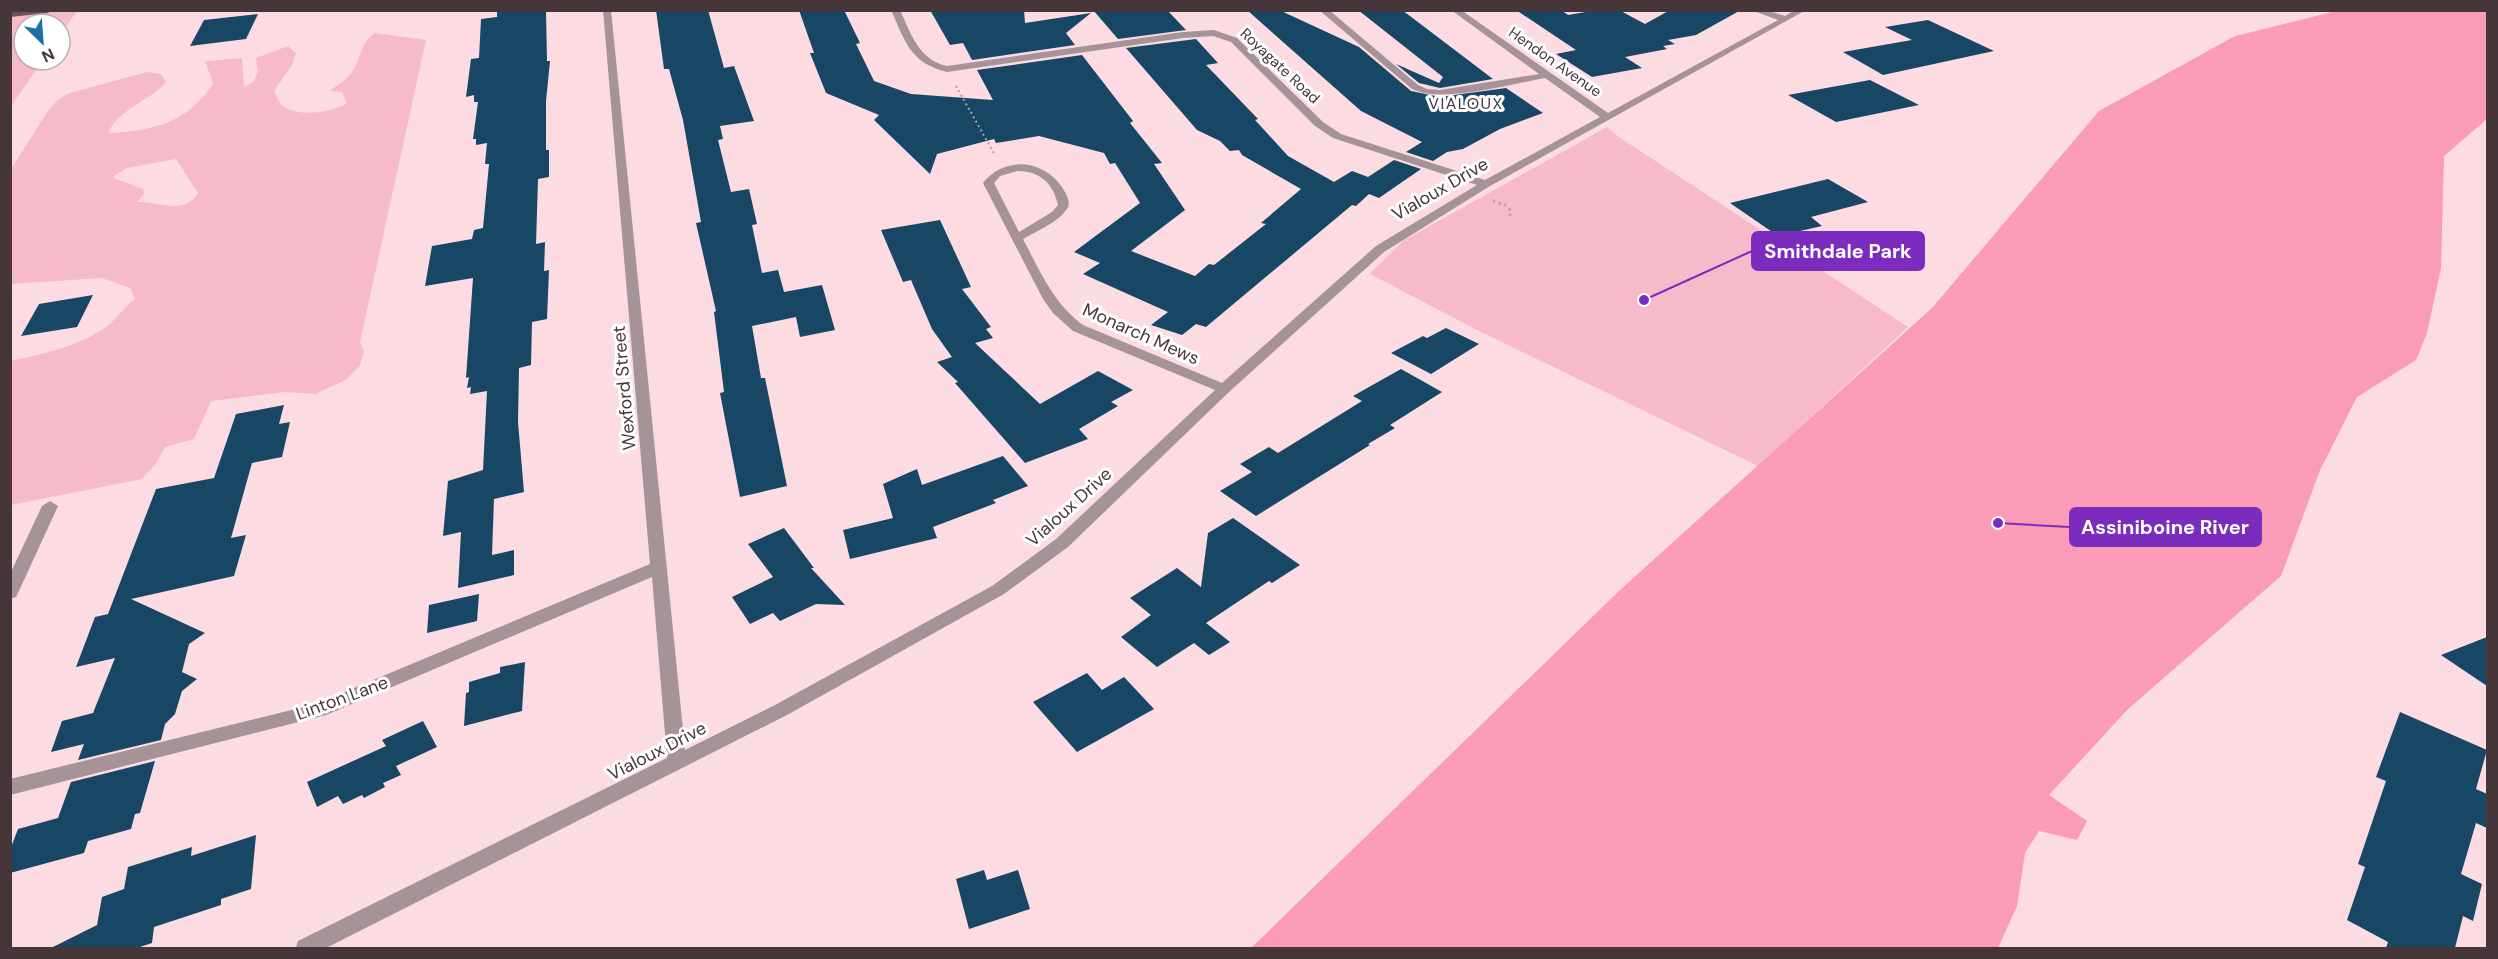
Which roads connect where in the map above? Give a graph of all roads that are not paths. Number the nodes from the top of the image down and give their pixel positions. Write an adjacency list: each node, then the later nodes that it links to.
1 (48, 10): 8 (main road)
2 (607, 10): 16 (street, Wexford Street)
3 (895, 10): 12 (street, Royagate Road)
4 (1323, 10): 10 (street)
5 (1455, 10): 10 (street, Hendon Avenue)
6 (1755, 10): 9 (street)
7 (1802, 10): 9 (street, Vialoux Drive)
8 (10, 14)
9 (1786, 19): 11 (street, Vialoux Drive)
10 (1546, 75): 11 (street, Hendon Avenue)
11 (1608, 118): 12 (street, Vialoux Drive)
12 (1486, 184): 14 (street, Vialoux Drive)
13 (1017, 238): 13 (street, Monarch Mews); 14 (street, Monarch Mews)
14 (1224, 389): 18 (street, Vialoux Drive)
15 (50, 506): 17 (street)
16 (659, 567): 18 (street, Wexford Street); 19 (street, Linton Lane)
17 (10, 593)
18 (677, 763): 20 (street, Vialoux Drive)
19 (10, 787)
20 (306, 948)

